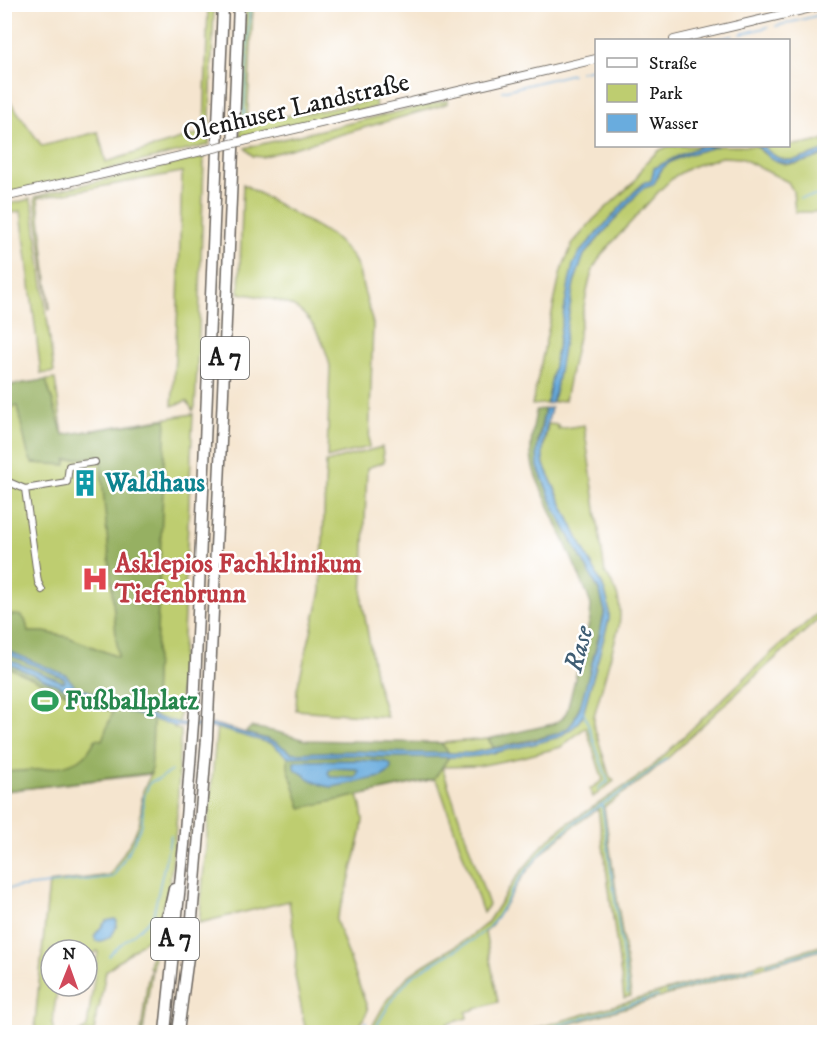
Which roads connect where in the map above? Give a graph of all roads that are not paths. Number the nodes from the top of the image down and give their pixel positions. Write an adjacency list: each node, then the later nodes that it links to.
1 (223, 4): 11 (highway, A 7)
2 (239, 4): 14 (highway, A 7)
3 (825, 5): 4 (street)
4 (678, 39)
5 (595, 59): 6 (street, Olenhuser Landstraße, bridge)
6 (4, 197)
7 (95, 462): 9 (street)
8 (4, 480): 9 (street)
9 (25, 489): 10 (street)
10 (42, 590)
11 (184, 845): 12 (highway); 13 (highway, A 7)
12 (160, 932)
13 (165, 1032)
14 (178, 1032)

